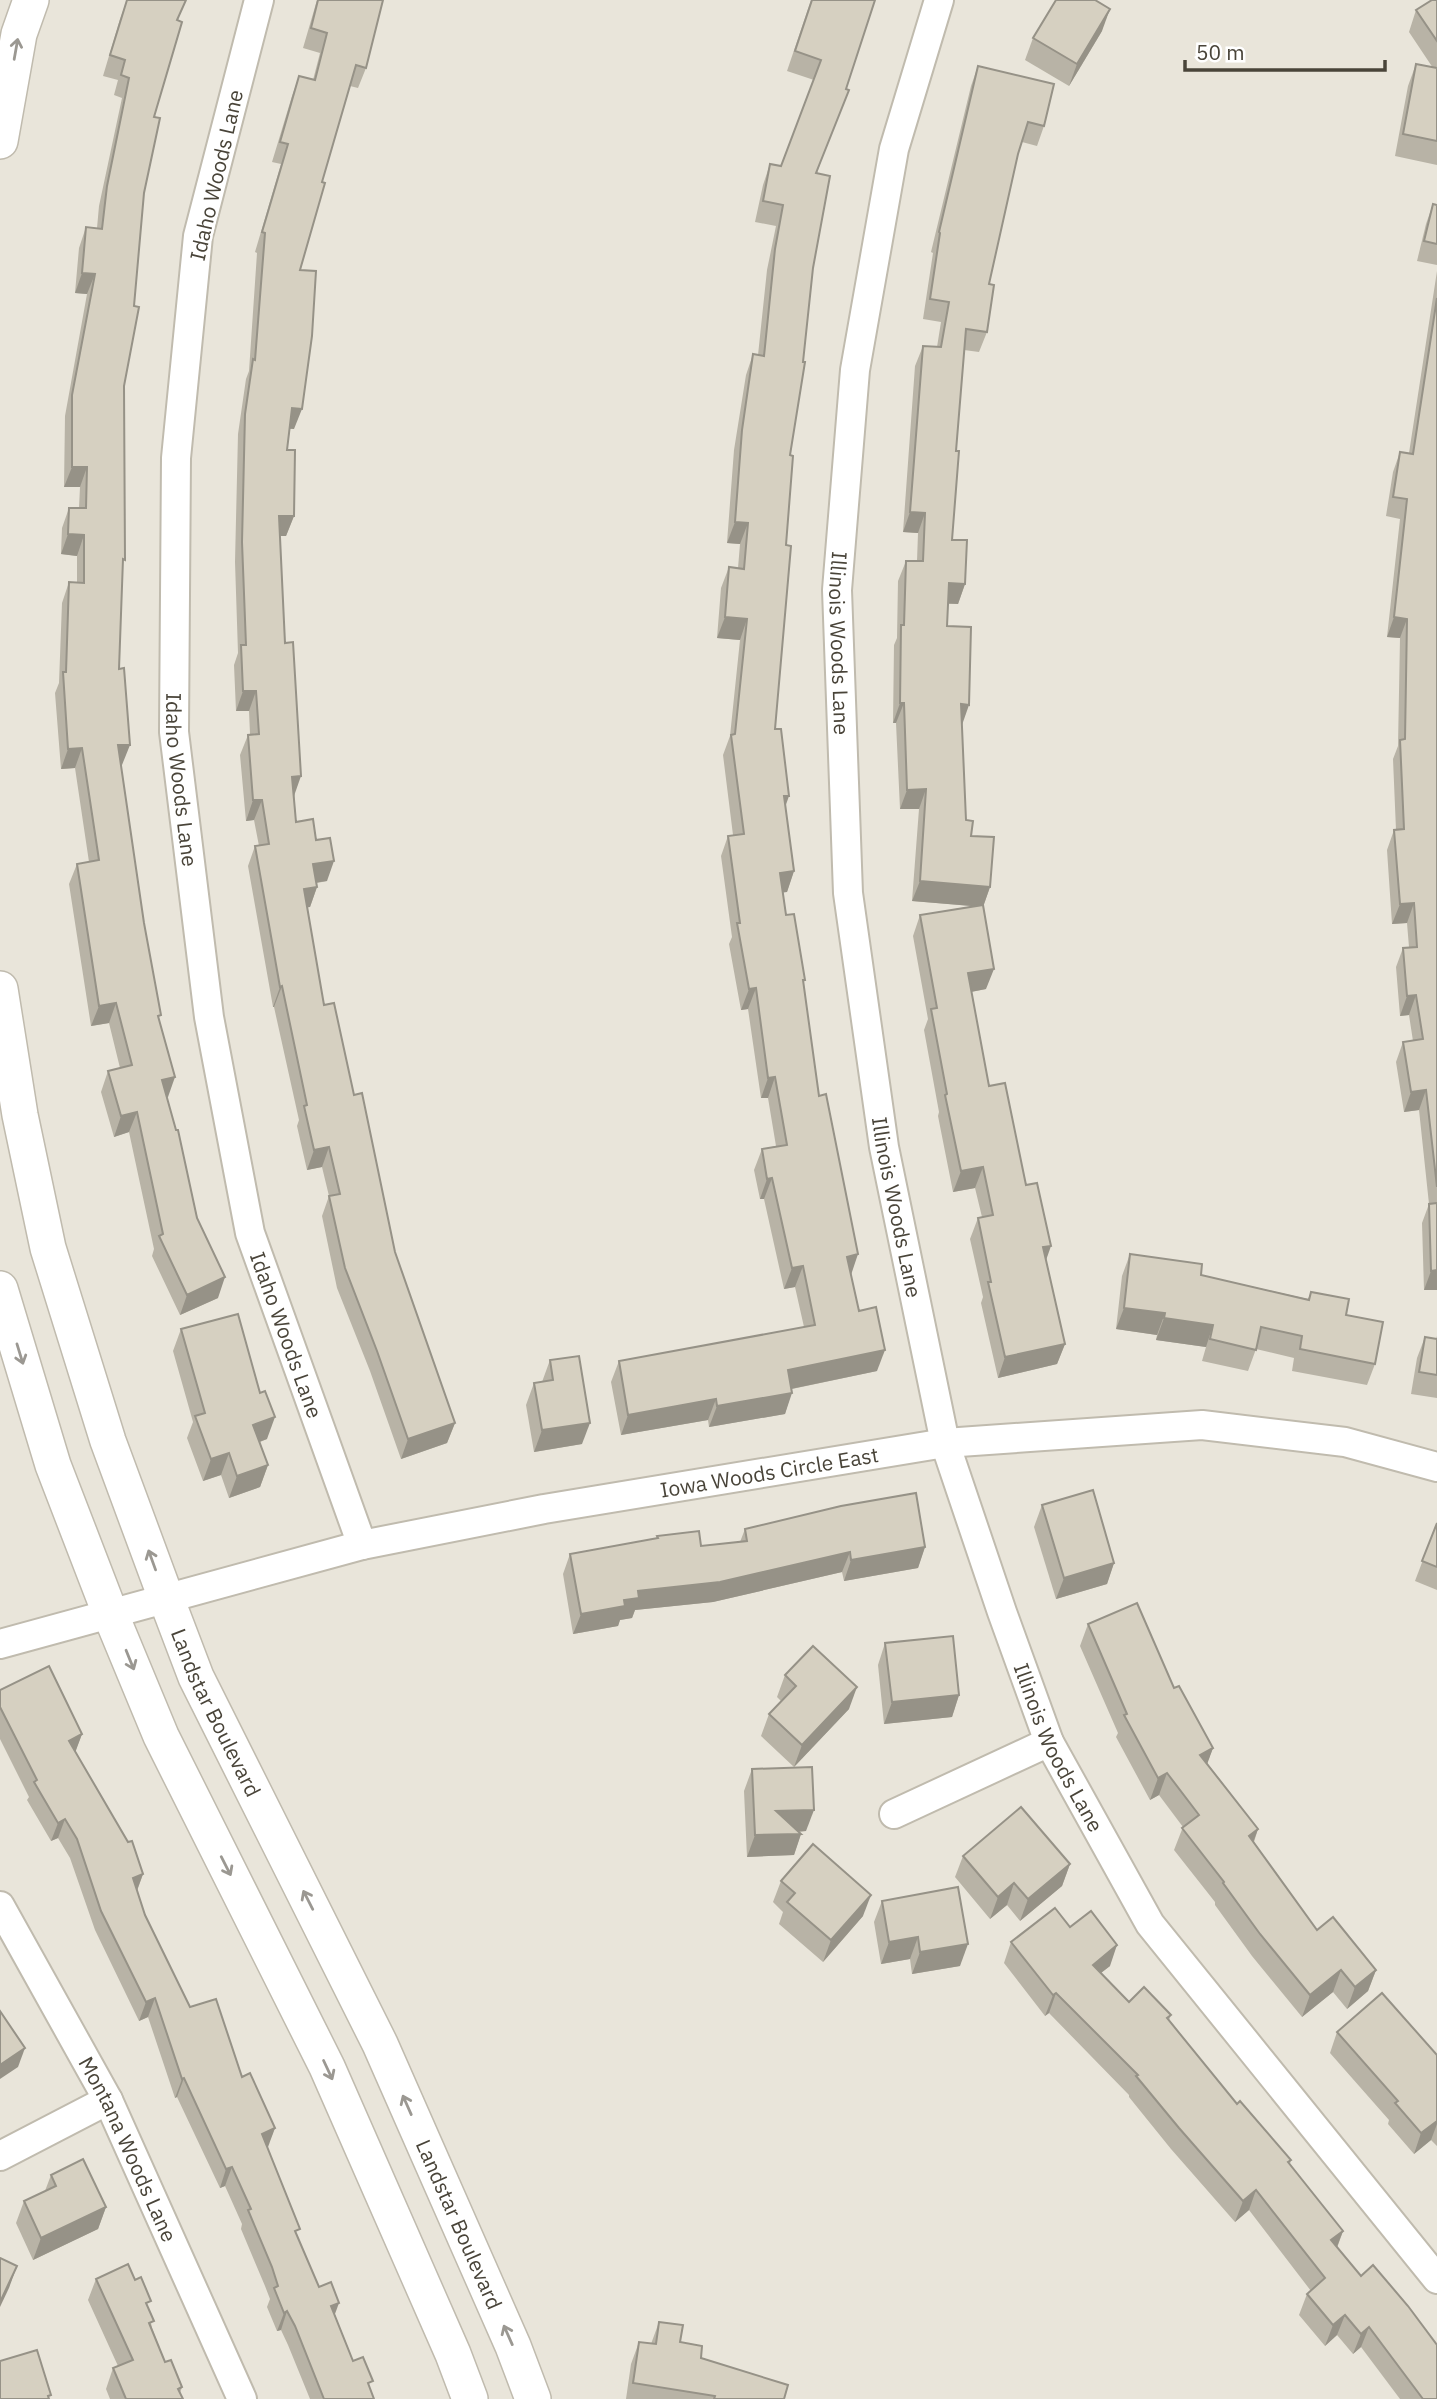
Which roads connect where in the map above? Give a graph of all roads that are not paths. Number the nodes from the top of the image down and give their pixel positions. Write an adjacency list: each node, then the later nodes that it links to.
1 (31, 0): 4 (street, one-way to 1)
2 (259, 0): 9 (street, Idaho Woods Lane)
3 (939, 0): 7 (street, Illinois Woods Lane)
4 (0, 141)
5 (0, 989): 10 (street, Landstar Boulevard, one-way to 5)
6 (0, 1289): 11 (street, one-way to 11)
7 (946, 1443): 8 (street, Iowa Woods Circle East); 9 (street, Iowa Woods Circle East); 13 (street, Illinois Woods Lane)
8 (1437, 1467)
9 (362, 1545): 10 (street, Iowa Woods Circle East)
10 (166, 1598): 11 (street, Iowa Woods Circle East); 21 (street, Landstar Boulevard, one-way to 10)
11 (110, 1613): 12 (street, Iowa Woods Circle East); 20 (street, one-way to 20)
12 (0, 1644)
13 (1049, 1742): 14 (street); 18 (street, Illinois Woods Lane)
14 (894, 1814)
15 (0, 1906): 16 (street, Montana Woods Lane)
16 (108, 2100): 17 (street); 19 (street, Montana Woods Lane)
17 (0, 2156)
18 (1437, 2279)
19 (242, 2399)
20 (470, 2399)
21 (533, 2399)

